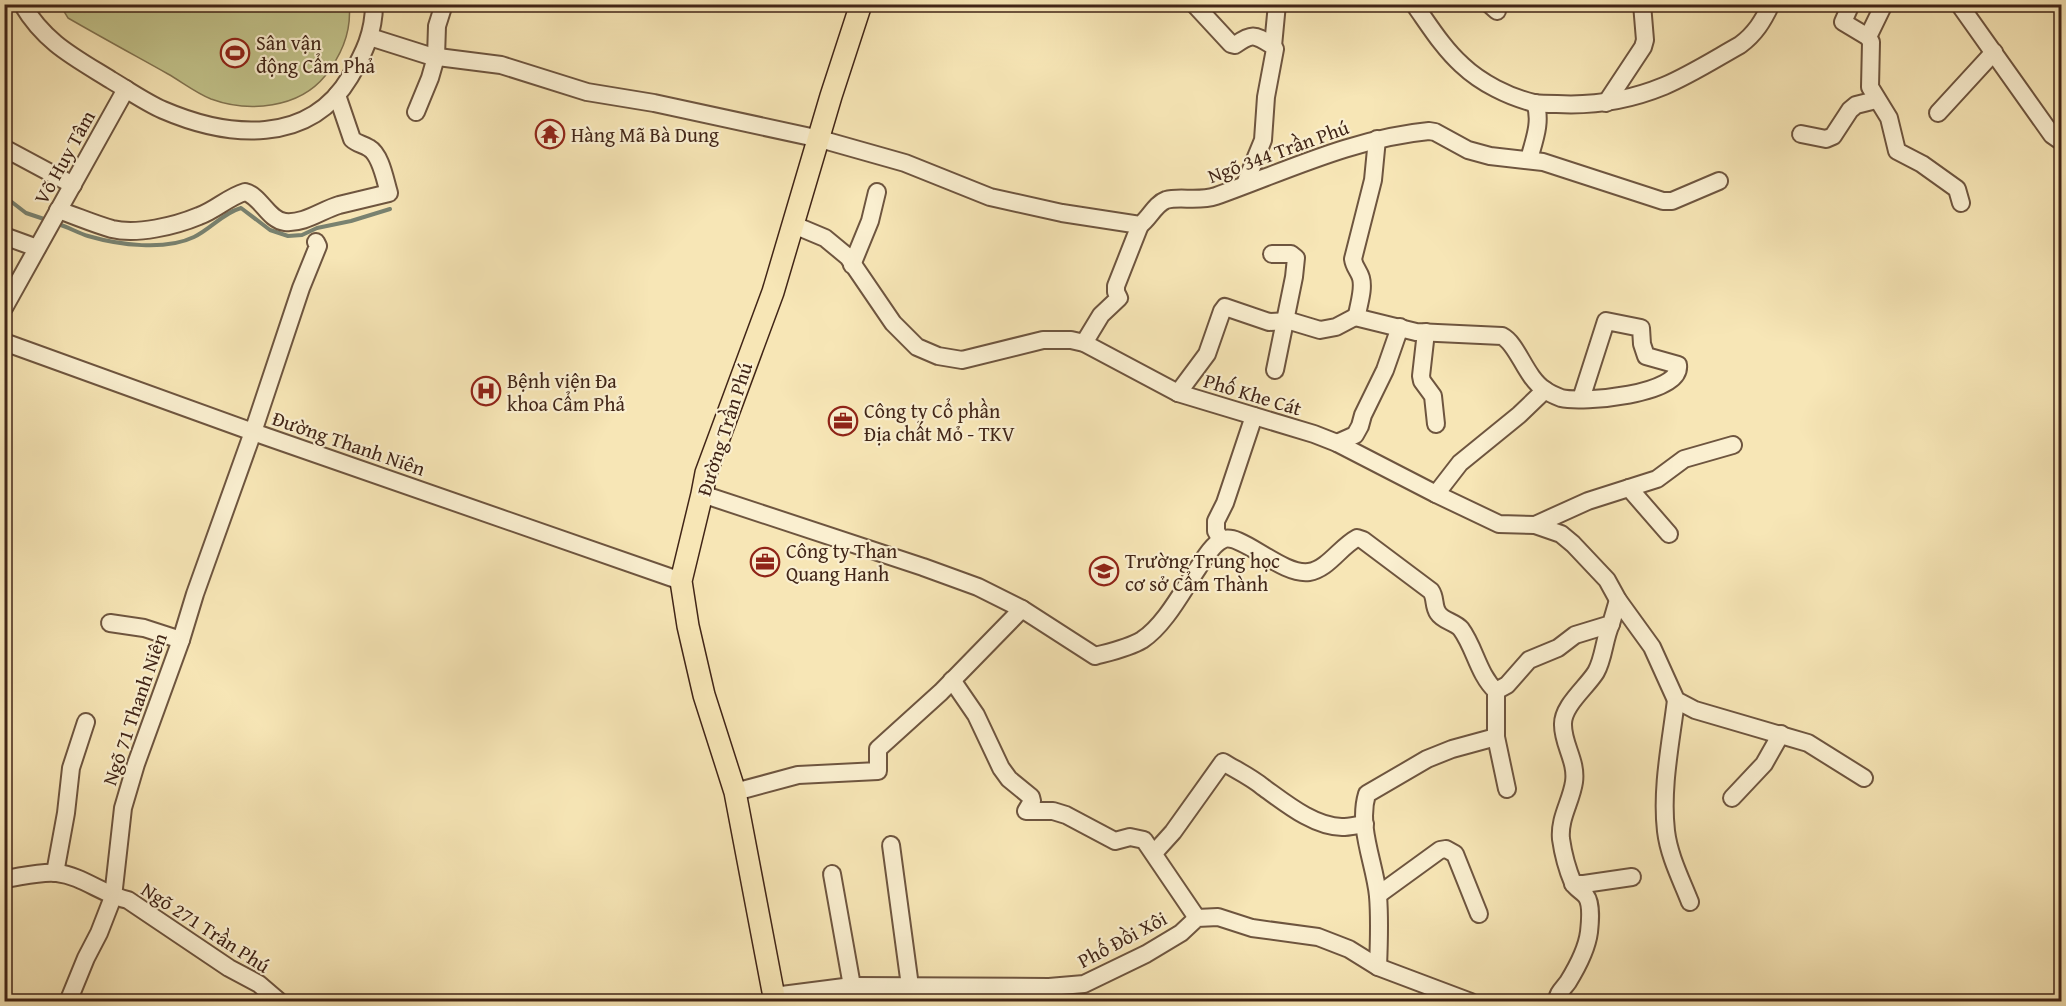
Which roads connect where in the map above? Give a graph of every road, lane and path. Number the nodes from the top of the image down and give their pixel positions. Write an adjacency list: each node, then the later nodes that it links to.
1 (22, 4): 18 (street)
2 (374, 4): 13 (street)
3 (861, 4): 26 (main road, Đường Trần Phú)
4 (1194, 4): 15 (street)
5 (1277, 4): 15 (street)
6 (1642, 4): 21 (street)
7 (1771, 4): 21 (street)
8 (1851, 4): 14 (street)
9 (1884, 4): 14 (street)
10 (1959, 4): 16 (street)
11 (1416, 5): 22 (street)
12 (442, 6): 17 (street)
13 (370, 37): 17 (street); 19 (street)
14 (1868, 37): 20 (street)
15 (1273, 46): 32 (street)
16 (1994, 52): 24 (street); 28 (street)
17 (436, 57): 23 (street); 26 (street)
18 (126, 89): 19 (street); 33 (street, Võ Huy Tâm)
19 (337, 95): 36 (street)
20 (1876, 100): 25 (street); 35 (street)
21 (1606, 102): 22 (street)
22 (1535, 103): 30 (street)
23 (416, 112)
24 (1938, 113)
25 (1801, 134)
26 (820, 139): 37 (main road, Đường Trần Phú); 38 (street)
27 (1377, 139): 30 (street, Ngõ 344 Trần Phú); 32 (street, Ngõ 344 Trần Phú); 45 (street)
28 (2061, 142)
29 (4, 148): 33 (street)
30 (1529, 159): 31 (street, Ngõ 344 Trần Phú)
31 (1719, 181)
32 (1245, 184): 38 (street, Ngõ 344 Trần Phú)
33 (74, 185): 36 (street, Võ Huy Tâm)
34 (877, 192): 43 (street)
35 (1961, 203)
36 (58, 210): 41 (street, Võ Huy Tâm)
37 (794, 225): 43 (street, Phố Khe Cát); 61 (main road, Đường Trần Phú)
38 (1140, 225): 50 (street)
39 (4, 236): 41 (street)
40 (316, 242): 57 (street, Ngõ 71 Thanh Niên)
41 (37, 248): 44 (street, Võ Huy Tâm)
42 (1272, 254): 46 (street)
43 (852, 265): 50 (street, Phố Khe Cát)
44 (4, 308)
45 (1355, 317): 46 (street); 47 (street)
46 (1285, 322): 51 (street); 53 (street)
47 (1400, 327): 48 (street); 58 (street)
48 (1426, 332): 52 (street); 56 (street)
49 (4, 342): 57 (street, Đường Thanh Niên)
50 (1084, 343): 53 (street, Phố Khe Cát)
51 (1275, 370)
52 (1545, 390): 54 (street); 62 (street)
53 (1178, 393): 55 (street, Phố Khe Cát)
54 (1581, 399): 54 (street)
55 (1254, 416): 58 (street, Phố Khe Cát); 67 (street)
56 (1436, 424)
57 (253, 432): 68 (street, Đường Thanh Niên); 73 (street, Ngõ 71 Thanh Niên)
58 (1336, 443): 62 (street, Phố Khe Cát)
59 (1733, 445): 60 (street, Phố Khe Cát)
60 (1629, 488): 63 (street, Phố Khe Cát); 66 (street)
61 (702, 494): 68 (main road, Đường Trần Phú); 70 (street)
62 (1436, 494): 64 (street, Phố Khe Cát)
63 (1563, 511): 64 (street, Phố Khe Cát); 65 (street)
64 (1535, 525): 65 (street)
65 (1561, 534): 69 (street)
66 (1669, 534)
67 (1221, 540): 70 (street); 75 (street)
68 (681, 581): 82 (main road, Đường Trần Phú)
69 (1618, 600): 72 (street); 76 (street)
70 (1022, 609): 74 (street)
71 (110, 623): 73 (street)
72 (1611, 624): 75 (street); 91 (street)
73 (181, 640): 93 (street, Ngõ 71 Thanh Niên)
74 (952, 680): 82 (street); 86 (street)
75 (1496, 691): 79 (street)
76 (1676, 700): 78 (street); 94 (street)
77 (86, 722): 87 (street)
78 (1781, 734): 80 (street); 83 (street)
79 (1496, 737): 81 (street); 84 (street)
80 (1864, 778)
81 (1507, 789)
82 (735, 792): 100 (main road, Đường Trần Phú)
83 (1732, 798)
84 (1365, 824): 86 (street); 92 (street)
85 (891, 845): 99 (street)
86 (1154, 854): 96 (street)
87 (56, 873): 90 (street, Ngõ 271 Trần Phú); 93 (street, Ngõ 271 Trần Phú)
88 (832, 874): 98 (street)
89 (1632, 877): 91 (street)
90 (4, 879)
91 (1574, 884): 104 (street)
92 (1378, 895): 95 (street); 97 (street)
93 (113, 897): 101 (street, Ngõ 71 Thanh Niên); 102 (street, Ngõ 271 Trần Phú)
94 (1690, 902)
95 (1479, 914)
96 (1197, 918): 97 (street, Phố Đồi Xôi); 99 (street, Phố Đồi Xôi)
97 (1378, 967): 103 (street, Phố Đồi Xôi)
98 (852, 986): 99 (street, Phố Đồi Xôi); 100 (street, Phố Đồi Xôi)
99 (909, 986)
100 (774, 999)
101 (68, 1002)
102 (280, 1002)
103 (1471, 1002)
104 (1557, 1002)

